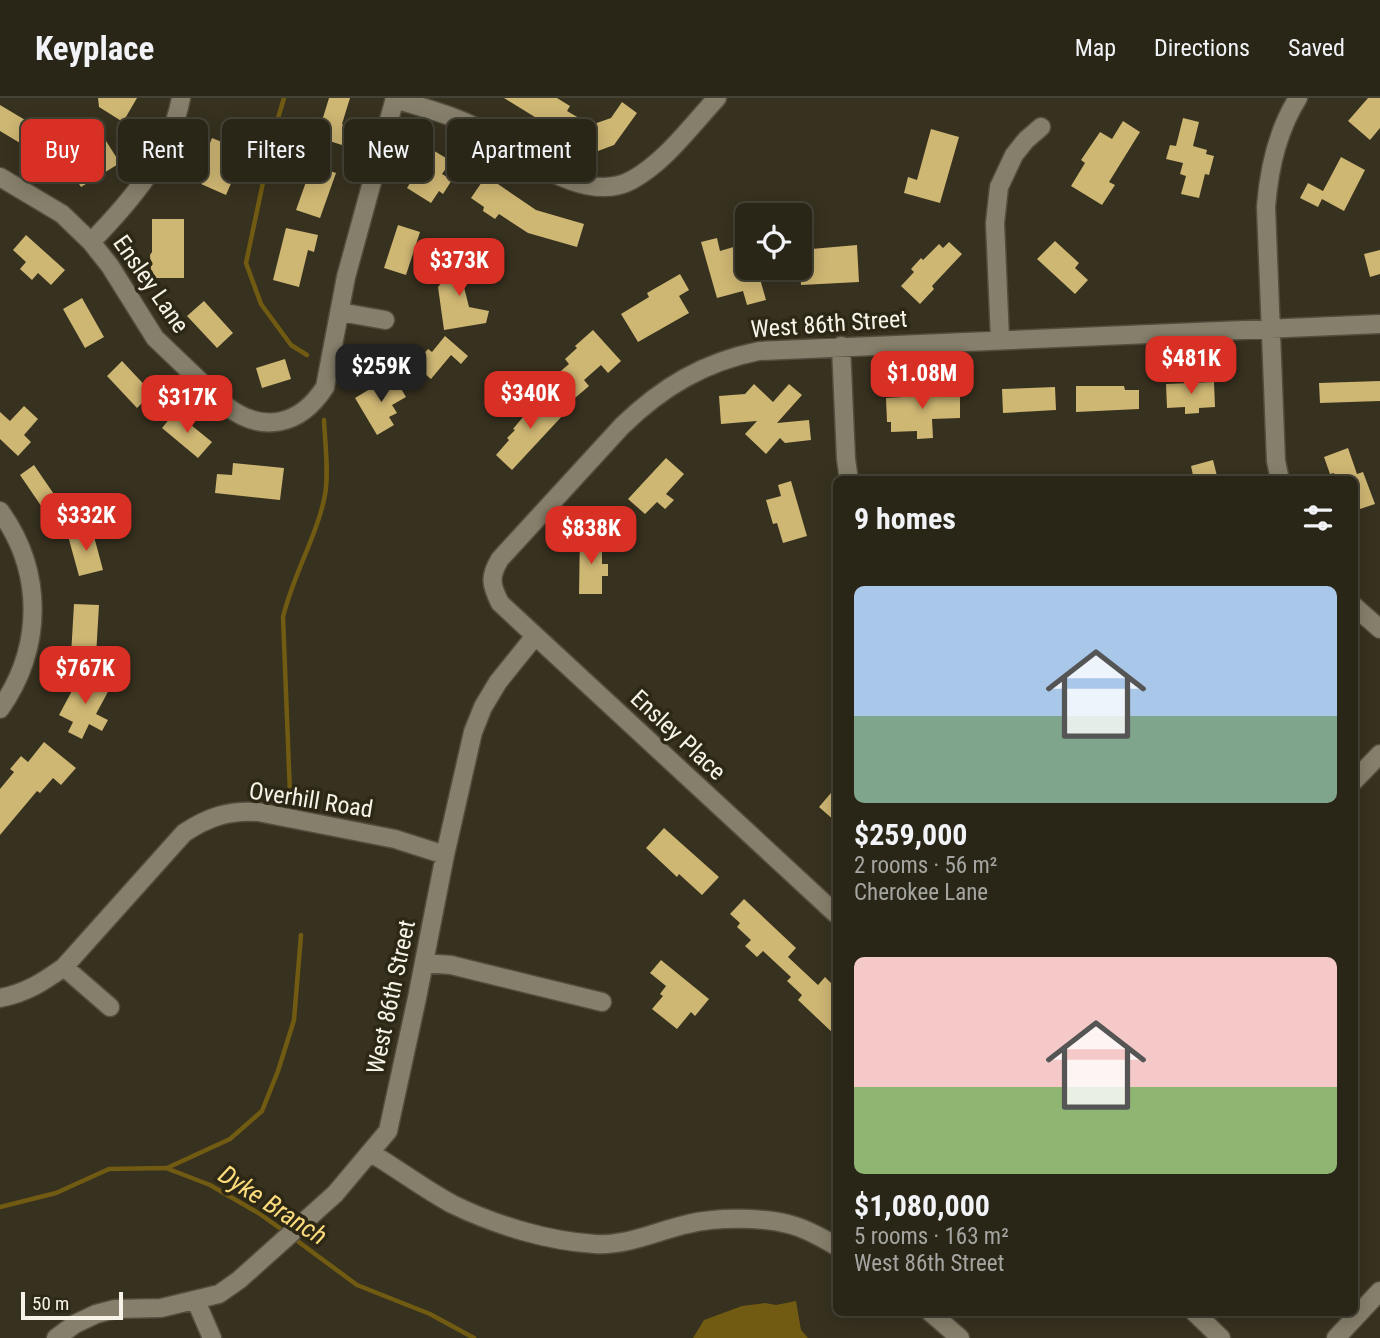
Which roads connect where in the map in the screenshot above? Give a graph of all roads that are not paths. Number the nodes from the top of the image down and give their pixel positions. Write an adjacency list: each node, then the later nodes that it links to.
1 (181, 98): 7 (street)
2 (717, 98): 4 (street)
3 (1298, 98): 11 (street)
4 (395, 99): 8 (street)
5 (1041, 127): 12 (street)
6 (0, 177): 7 (street, Ensley Lane)
7 (91, 242): 8 (street, Ensley Lane)
8 (340, 312): 9 (street)
9 (385, 320)
10 (1380, 324): 11 (street, West 86th Street)
11 (1270, 329): 12 (street, West 86th Street); 15 (street)
12 (1000, 339): 13 (street, West 86th Street)
13 (841, 346): 14 (street); 17 (street, West 86th Street)
14 (848, 476)
15 (1279, 476)
16 (0, 511): 21 (street)
17 (492, 587): 20 (street, Ensley Place)
18 (1358, 610): 19 (street)
19 (1380, 629)
20 (535, 636): 24 (street, West 86th Street); 25 (street, Ensley Place)
21 (0, 709)
22 (1380, 754): 23 (street)
23 (1358, 777)
24 (445, 855): 26 (street, West 86th Street); 27 (street, Overhill Road)
25 (833, 911)
26 (424, 963): 29 (street); 31 (street, West 86th Street)
27 (64, 967): 28 (street, Overhill Road); 30 (street)
28 (0, 998)
29 (602, 1002)
30 (110, 1007)
31 (371, 1153): 32 (street); 34 (street, West 86th Street)
32 (833, 1244)
33 (1380, 1291): 35 (street)
34 (196, 1301): 40 (street, West 86th Street); 41 (street)
35 (1358, 1314)
36 (935, 1316): 42 (street)
37 (1198, 1316): 39 (street)
38 (1357, 1316): 43 (street)
39 (1215, 1336)
40 (56, 1338)
41 (212, 1338)
42 (960, 1338)
43 (1336, 1338)

